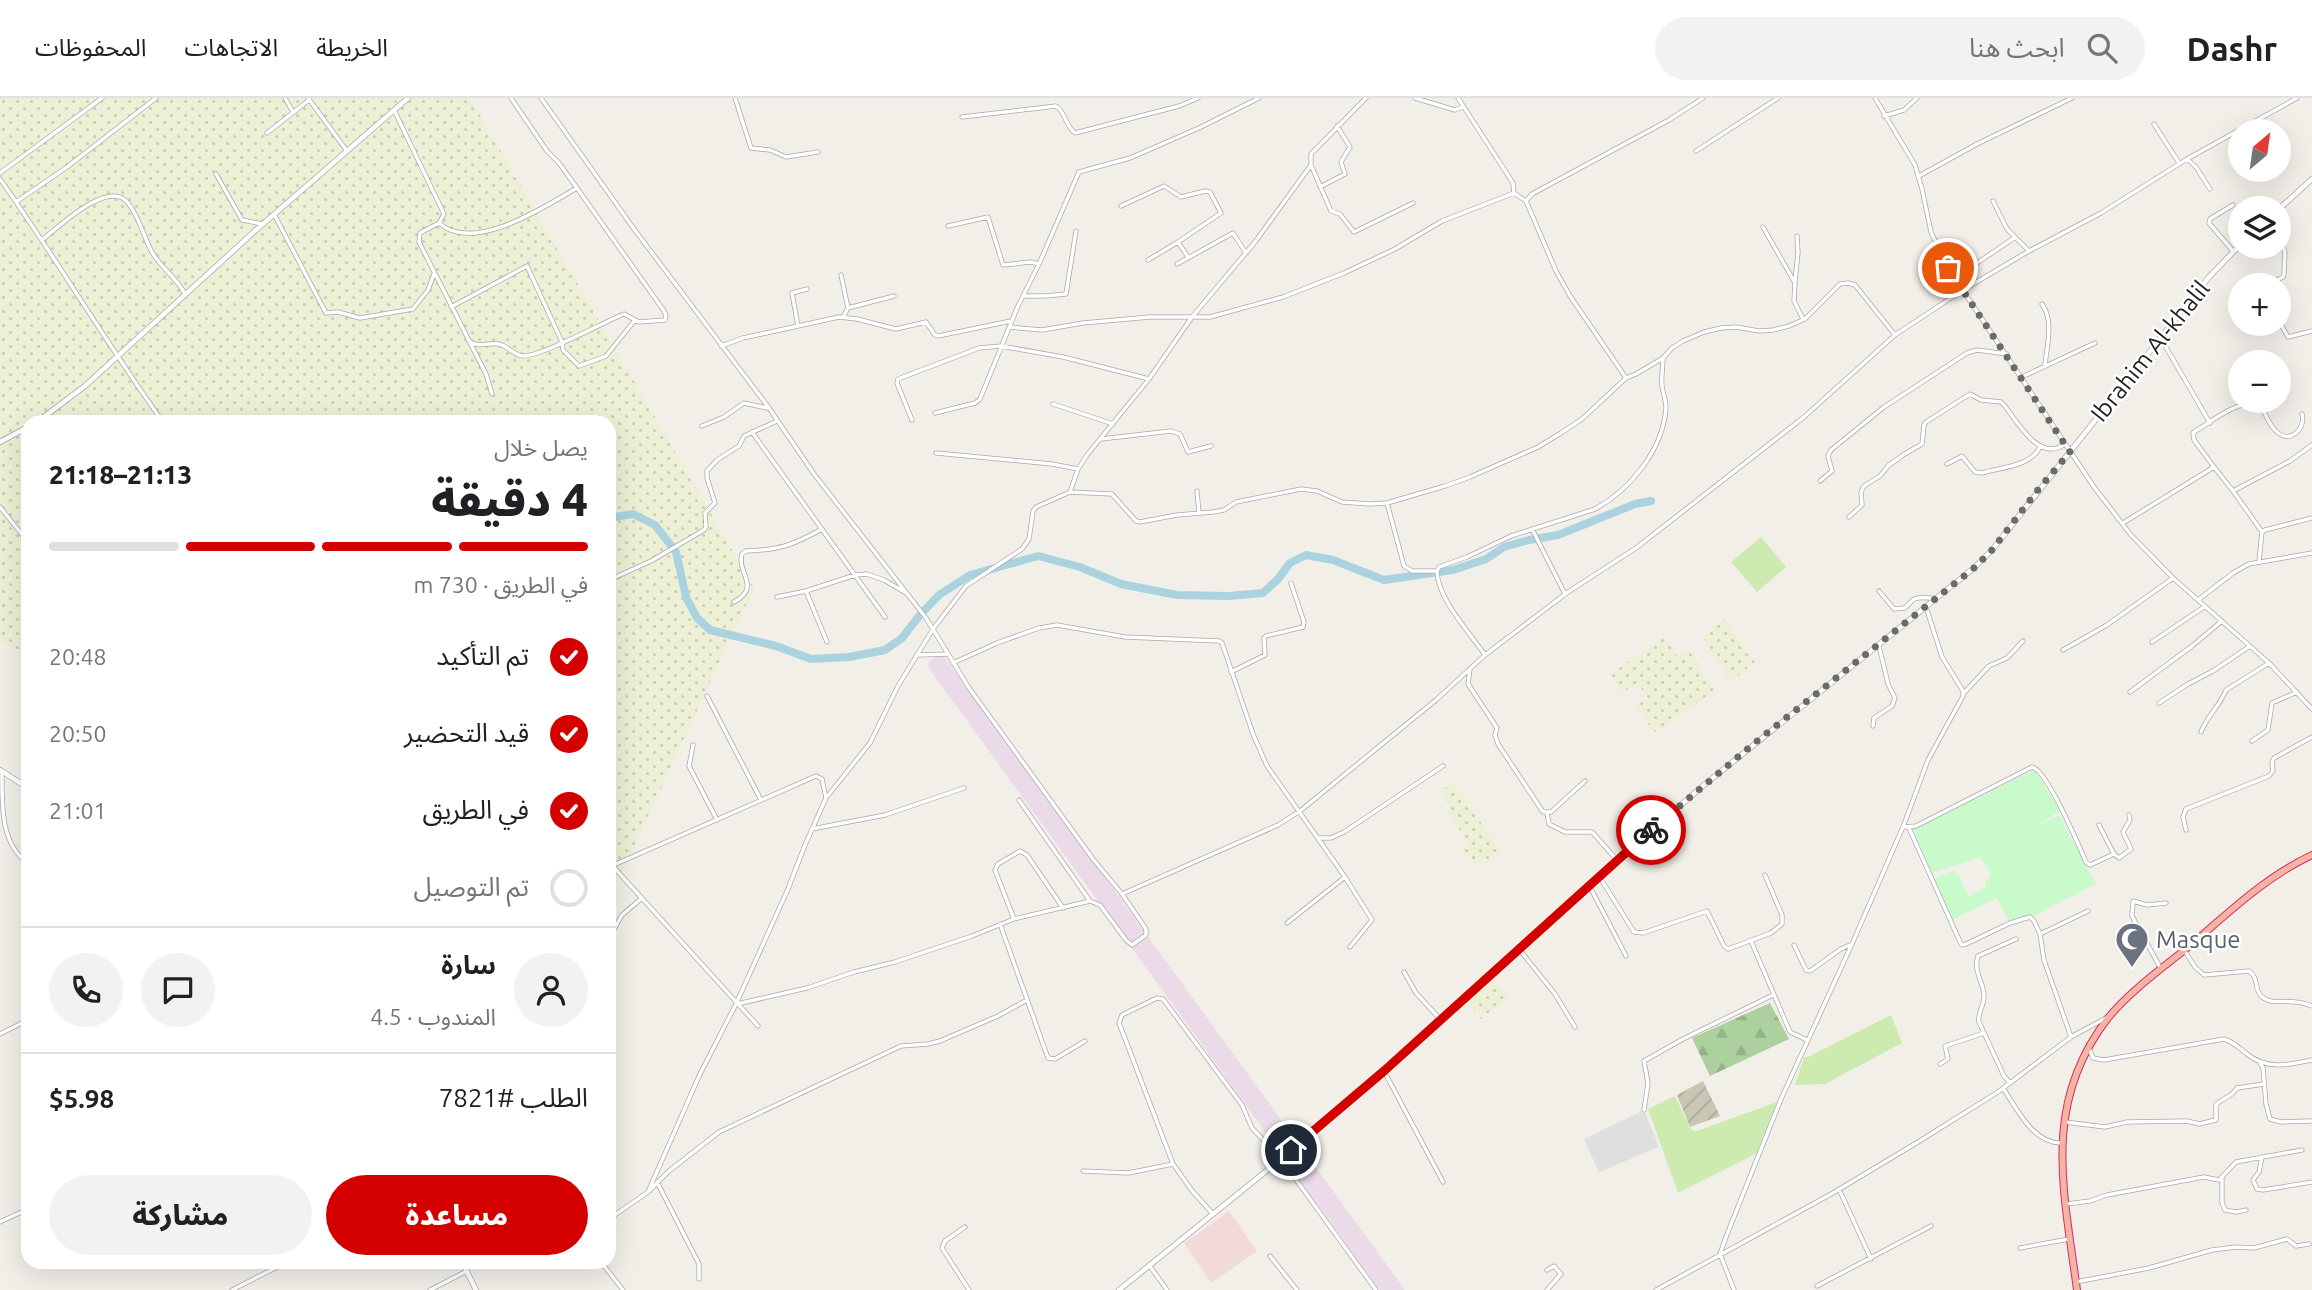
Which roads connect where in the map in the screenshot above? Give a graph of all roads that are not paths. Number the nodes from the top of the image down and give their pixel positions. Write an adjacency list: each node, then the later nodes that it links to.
1 (102, 98): 34 (street)
2 (156, 98): 46 (street)
3 (285, 98): 22 (street)
4 (408, 98): 21 (street)
5 (511, 98): 40 (street)
6 (541, 98): 94 (street)
7 (735, 98): 30 (street)
8 (1198, 98): 24 (street)
9 (1259, 98): 66 (street)
10 (1366, 98): 26 (street)
11 (1415, 98): 20 (street)
12 (1458, 98): 20 (street)
13 (1703, 98): 44 (street)
14 (1778, 98): 29 (street)
15 (1875, 98): 23 (street)
16 (1917, 98): 23 (street)
17 (2072, 98): 36 (street)
18 (2297, 98): 31 (street)
19 (309, 99): 22 (street); 28 (street)
20 (1464, 107): 42 (street)
21 (394, 110): 28 (street); 51 (street)
22 (293, 112): 27 (street)
23 (1884, 116): 36 (street)
24 (962, 117)
25 (2154, 124): 32 (street)
26 (1338, 126): 33 (street); 39 (street)
27 (267, 133)
28 (347, 151): 50 (street)
29 (1696, 151)
30 (818, 152)
31 (2187, 159): 32 (street); 41 (street)
32 (2179, 163): 61 (street)
33 (1311, 165): 39 (street); 62 (street)
34 (0, 173)
35 (215, 174): 52 (street)
36 (1919, 176): 70 (street)
37 (0, 179): 46 (street)
38 (2312, 180): 43 (street)
39 (1320, 187): 47 (street)
40 (577, 188): 51 (street); 83 (street)
41 (2210, 189)
42 (1514, 192): 44 (street); 81 (street)
43 (2291, 199)
44 (1526, 201): 100 (street)
45 (1993, 201): 57 (street)
46 (16, 202): 58 (street)
47 (1413, 203)
48 (1121, 206): 59 (street)
49 (2228, 208): 60 (street)
50 (274, 214): 52 (street); 68 (street)
51 (439, 223): 68 (street)
52 (262, 224): 74 (street)
53 (948, 226): 66 (street)
54 (1763, 227): 71 (street)
55 (1076, 231): 76 (street)
56 (1797, 236): 71 (street)
57 (2014, 238): 61 (street); 70 (street)
58 (42, 240): 74 (street); 97 (street)
59 (1178, 242): 64 (street); 65 (street)
60 (2228, 245)
61 (2029, 251): 73 (street)
62 (1246, 254): 64 (street); 81 (street)
63 (2228, 256): 90 (street, Ibrahim Al-khalil)
64 (1188, 257): 67 (street)
65 (1148, 260)
66 (1039, 264): 76 (street)
67 (1177, 264)
68 (434, 274): 78 (street)
69 (841, 275): 79 (street)
70 (1955, 278): 73 (street)
71 (1794, 283): 82 (street)
72 (807, 289): 85 (street)
73 (1963, 290): 88 (street); 96 (street)
74 (185, 294): 97 (street)
75 (894, 296): 79 (street)
76 (1023, 296): 84 (street)
77 (2042, 304): 99 (street)
78 (451, 307): 91 (street); 92 (street)
79 (848, 308): 80 (street)
80 (843, 317): 84 (street); 85 (street)
81 (1192, 317): 86 (street); 102 (street)
82 (1802, 319): 88 (street); 98 (street)
83 (635, 320): 92 (street); 92 (street)
84 (1011, 321): 86 (street)
85 (799, 326): 94 (street)
86 (1009, 327): 95 (street)
87 (2312, 331): 89 (street)
88 (1895, 335): 152 (street)
89 (2287, 336)
90 (2160, 337): 112 (street); 123 (street, Ibrahim Al-khalil)
91 (468, 340): 92 (street); 103 (street)
92 (562, 342)
93 (2095, 343): 99 (street)
94 (721, 346): 105 (street)
95 (1001, 346): 102 (street); 106 (street); 110 (street)
96 (2007, 354): 101 (street); 128 (street)
97 (117, 356): 108 (street); 109 (street)
98 (1663, 358): 100 (street); 139 (street)
99 (2045, 365): 101 (street)
100 (1626, 377): 132 (street)
101 (2021, 377): 119 (street)
102 (1149, 379): 113 (street)
103 (492, 394)
104 (1053, 404): 113 (street)
105 (769, 408): 111 (street); 114 (street)
106 (935, 413)
107 (2302, 414): 112 (street)
108 (47, 415)
109 (158, 415)
110 (912, 420)
111 (777, 421): 116 (street); 151 (street)
112 (2210, 423): 126 (street)
113 (1113, 424): 117 (street)
114 (702, 426)
115 (21, 431): 118 (street)
116 (752, 432): 138 (street); 146 (street)
117 (1101, 439): 121 (street); 127 (street)
118 (0, 442)
119 (2065, 443): 122 (street); 123 (street)
120 (2312, 445): 130 (street)
121 (1211, 446)
122 (2040, 447): 125 (street); 135 (street)
123 (2070, 452): 137 (street); 154 (street, Ibrahim Al-khalil)
124 (936, 453): 127 (street)
125 (1947, 464)
126 (2214, 467): 130 (street); 137 (street)
127 (1078, 469): 131 (street)
128 (1820, 481)
129 (1197, 491): 134 (street)
130 (2233, 491): 140 (street)
131 (1070, 492): 134 (street); 161 (street)
132 (1387, 503): 134 (street); 144 (street)
133 (0, 507): 141 (street)
134 (1199, 513)
135 (1849, 517)
136 (2312, 518): 140 (street)
137 (2123, 523): 147 (street)
138 (822, 529): 145 (street); 156 (street)
139 (1532, 529): 144 (street); 152 (street)
140 (2262, 532): 143 (street)
141 (21, 533)
142 (2312, 553): 143 (street)
143 (2259, 561): 155 (street)
144 (1437, 570): 170 (street)
145 (855, 575): 150 (street); 151 (street); 159 (street)
146 (616, 577)
147 (2173, 578): 155 (street); 167 (street)
148 (1291, 583): 174 (street)
149 (1880, 591): 154 (street)
150 (806, 592): 153 (street); 163 (street)
151 (908, 594): 161 (street)
152 (1565, 594): 170 (street)
153 (777, 597)
154 (1938, 598): 157 (street, Ibrahim Al-khalil)
155 (2197, 600): 158 (street)
156 (734, 601)
157 (1926, 607): 165 (street, Ibrahim Al-khalil); 177 (street)
158 (2204, 607): 160 (street); 164 (street)
159 (885, 617)
160 (2222, 621): 166 (street); 175 (street)
161 (933, 629): 168 (street); 169 (street)
162 (2023, 641): 177 (street)
163 (827, 642)
164 (2152, 642)
165 (1879, 646): 181 (street); 207 (street, Ibrahim Al-khalil)
166 (2250, 646): 172 (street); 179 (street)
167 (2063, 650)
168 (947, 654): 169 (street); 171 (street)
169 (918, 655): 191 (street)
170 (1485, 655): 173 (street)
171 (953, 663): 174 (street); 214 (street)
172 (2269, 663): 176 (street); 182 (street)
173 (1470, 669): 194 (street); 195 (street)
174 (1231, 671): 194 (street)
175 (2130, 692)
176 (2297, 692): 180 (street); 184 (street)
177 (1963, 694): 199 (street)
178 (707, 696): 192 (street)
179 (2159, 703)
180 (2312, 709)
181 (1873, 726)
182 (2201, 732)
183 (2312, 737): 202 (street)
184 (2252, 741)
185 (693, 745): 197 (street)
186 (1443, 766): 203 (street)
187 (1, 771): 189 (street); 206 (street)
188 (1585, 781): 195 (street)
189 (21, 784)
190 (964, 788): 201 (street)
191 (825, 798): 192 (street); 201 (street)
192 (761, 800): 197 (street)
193 (1019, 800): 216 (street)
194 (1300, 811): 203 (street); 214 (street)
195 (1546, 813): 207 (street)
196 (2129, 815): 204 (street)
197 (717, 820): 208 (street)
198 (2099, 825): 204 (street)
199 (1903, 827): 200 (street); 227 (street)
200 (1909, 828): 204 (street); 224 (street)
201 (812, 829): 237 (street)
202 (2186, 830)
203 (1318, 838): 212 (street)
204 (2114, 855)
205 (2312, 855): 231 (highway)
206 (21, 857)
207 (1617, 860): 211 (street, Ibrahim Al-khalil)
208 (616, 862)
209 (616, 871): 215 (street)
210 (1765, 875): 226 (street)
211 (1599, 876): 213 (street, Ibrahim Al-khalil); 226 (street)
212 (1345, 877): 221 (street); 229 (street)
213 (1589, 885): 230 (street, Ibrahim Al-khalil); 232 (street)
214 (1122, 894): 216 (street)
215 (642, 898): 223 (street); 237 (street)
216 (1090, 901): 218 (street)
217 (2166, 903): 233 (street)
218 (1063, 908): 220 (street); 220 (street)
219 (2088, 911): 224 (street)
220 (1014, 919): 222 (street)
221 (1287, 923)
222 (1000, 924): 236 (street); 237 (street)
223 (616, 926)
224 (2039, 934): 246 (street)
225 (2017, 939): 244 (street)
226 (1751, 941): 235 (street)
227 (1852, 944): 228 (street); 247 (street)
228 (1794, 945)
229 (1350, 947)
230 (1519, 949): 240 (street, Ibrahim Al-khalil); 243 (street)
231 (2184, 950): 233 (highway); 238 (street)
232 (1626, 956)
233 (2161, 969): 239 (highway)
234 (1404, 972): 240 (street)
235 (1773, 995): 247 (street); 257 (street)
236 (1027, 1000): 248 (street); 267 (street)
237 (736, 1004): 242 (street); 271 (street)
238 (2312, 1006)
239 (2109, 1017): 246 (street); 249 (highway)
240 (1441, 1020): 253 (street, Ibrahim Al-khalil)
241 (21, 1024): 245 (street)
242 (758, 1026)
243 (1575, 1027)
244 (1983, 1033): 252 (street); 254 (street)
245 (0, 1034)
246 (2071, 1037): 254 (street)
247 (1807, 1040): 283 (street)
248 (1085, 1041)
249 (2088, 1046): 251 (street); 259 (highway)
250 (2312, 1060): 251 (street)
251 (2260, 1063): 255 (street)
252 (1940, 1064)
253 (1384, 1071): 263 (street, Ibrahim Al-khalil); 268 (street)
254 (2010, 1083): 256 (street)
255 (2264, 1084): 258 (street); 259 (street)
256 (2003, 1088): 260 (street); 270 (street)
257 (1644, 1110)
258 (2312, 1121)
259 (2063, 1122): 260 (highway)
260 (2062, 1143): 272 (highway)
261 (2302, 1150): 262 (street)
262 (2262, 1157): 266 (street); 269 (street)
263 (1281, 1159): 264 (street); 275 (street, Ibrahim Al-khalil); 302 (street)
264 (1173, 1164): 265 (street); 275 (street)
265 (1083, 1171)
266 (2222, 1178): 272 (street); 273 (street)
267 (657, 1182): 271 (street); 291 (street)
268 (1443, 1182)
269 (2312, 1182)
270 (1839, 1189): 283 (street); 285 (street)
271 (648, 1192): 276 (street)
272 (2066, 1204): 280 (highway)
273 (2246, 1210)
274 (21, 1212): 277 (street)
275 (1213, 1213): 286 (street, Ibrahim Al-khalil)
276 (616, 1214)
277 (0, 1222)
278 (1931, 1226): 285 (street)
279 (965, 1227): 298 (street)
280 (2071, 1238): 282 (street); 293 (highway)
281 (2309, 1244): 293 (street)
282 (2020, 1248)
283 (1720, 1254): 304 (street); 305 (street)
284 (1270, 1256): 301 (street)
285 (1871, 1259): 292 (street)
286 (1149, 1265): 299 (street, Ibrahim Al-khalil); 300 (street)
287 (273, 1269): 294 (street)
288 (606, 1269): 297 (street)
289 (1547, 1270): 303 (street)
290 (467, 1271): 295 (street); 296 (street)
291 (699, 1279)
292 (1817, 1286)
293 (2076, 1286)
294 (232, 1290)
295 (430, 1290)
296 (476, 1290)
297 (623, 1290)
298 (969, 1290)
299 (1119, 1290)
300 (1167, 1290)
301 (1297, 1290)
302 (1376, 1290)
303 (1547, 1290)
304 (1656, 1290)
305 (1734, 1290)

